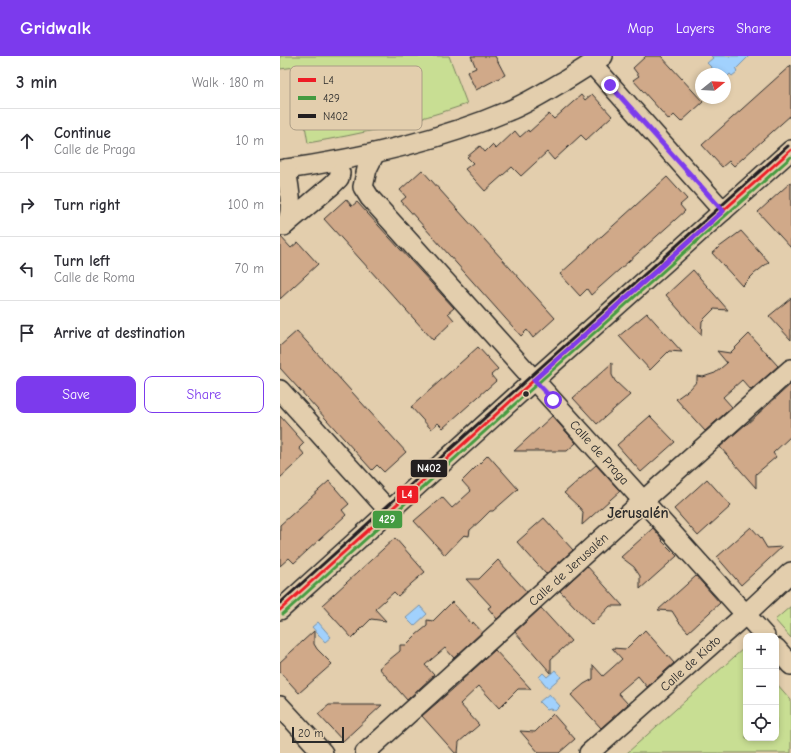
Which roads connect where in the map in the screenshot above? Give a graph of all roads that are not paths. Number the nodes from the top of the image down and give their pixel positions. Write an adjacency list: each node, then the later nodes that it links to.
1 (597, 60): 3 (street); 7 (street)
2 (791, 150): 7 (street)
3 (375, 153): 4 (street); 6 (street)
4 (334, 168): 5 (street); 6 (street); 8 (street)
5 (283, 170): 8 (street)
6 (363, 186): 10 (street, Calle de Praga)
7 (723, 211): 10 (street)
8 (283, 226)
9 (791, 369): 12 (street, Calle de Jerusalén)
10 (534, 380): 12 (street, Calle de Praga); 13 (street)
11 (280, 390): 13 (street)
12 (644, 501): 16 (street, Calle de Praga); 22 (street, Calle de Jerusalén)
13 (389, 511): 15 (street)
14 (791, 572): 16 (street, Calle de Kioto)
15 (280, 610)
16 (746, 614): 17 (street, Calle de Praga); 23 (street, Calle de Kioto)
17 (762, 633)
18 (779, 651): 19 (street)
19 (791, 665)
20 (280, 706): 21 (street)
21 (323, 753)
22 (365, 753)
23 (589, 753)

